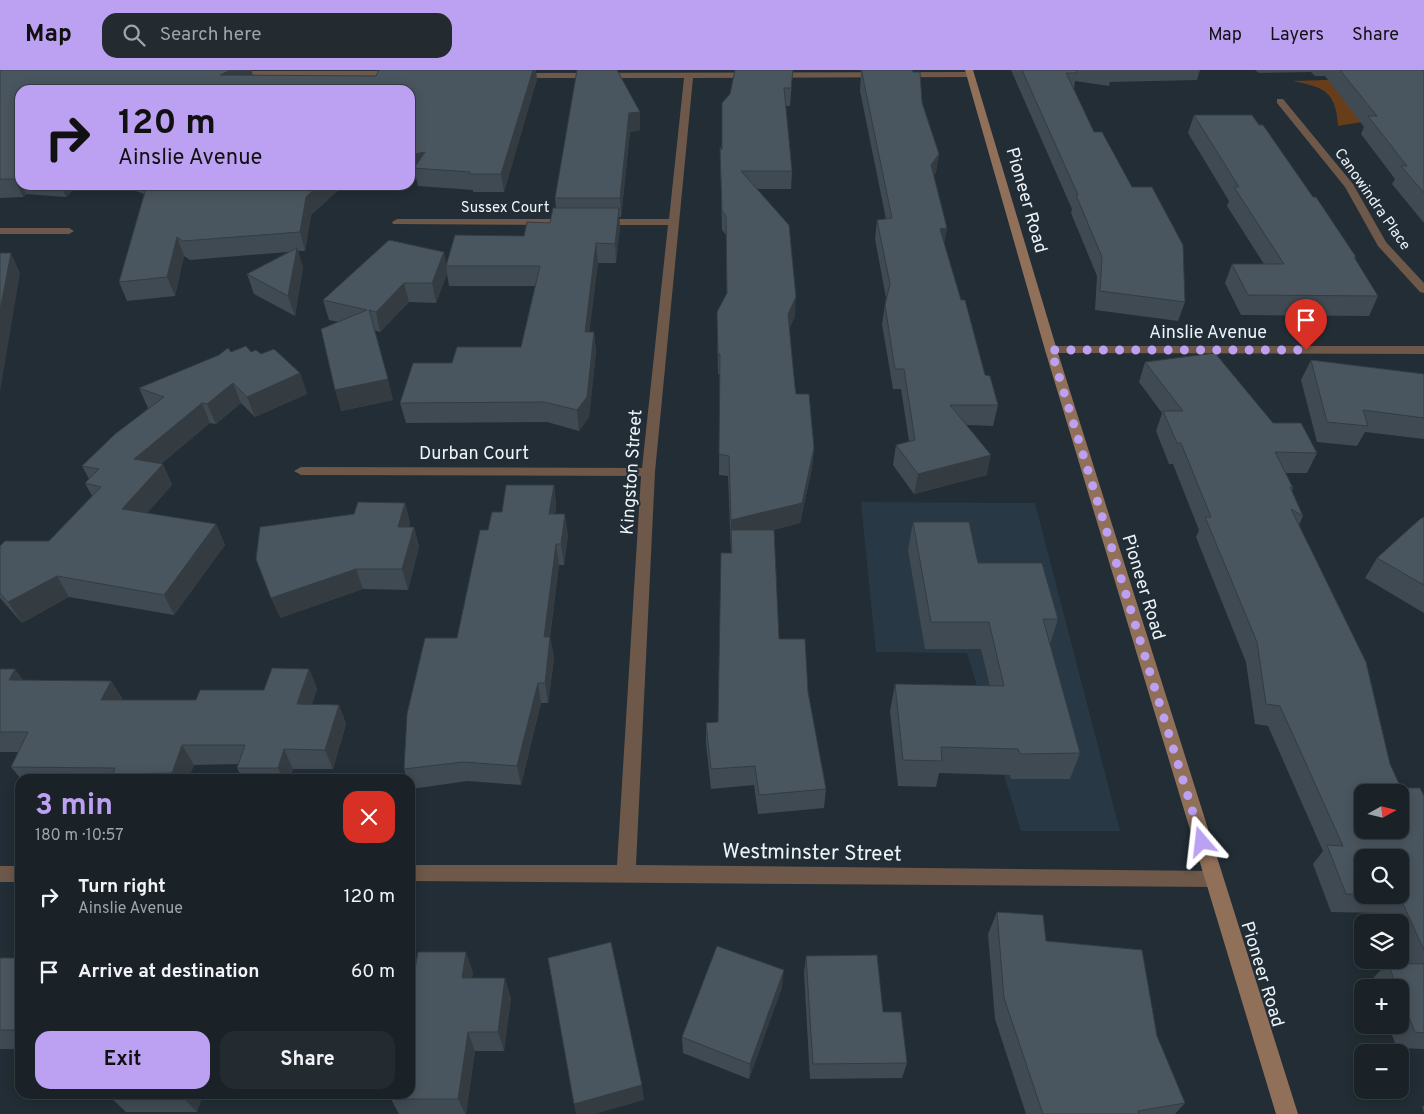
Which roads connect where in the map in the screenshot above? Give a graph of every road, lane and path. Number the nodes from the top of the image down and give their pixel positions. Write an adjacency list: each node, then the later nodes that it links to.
1 (354, 72): 3 (street); 4 (street)
2 (970, 73): 6 (street); 13 (main road, Pioneer Road)
3 (226, 74)
4 (403, 74)
5 (501, 74): 6 (street)
6 (689, 75): 9 (street, Kingston Street)
7 (1280, 100): 12 (street, Canowindra Place)
8 (397, 222): 9 (street, Sussex Court)
9 (673, 222): 16 (street, Kingston Street)
10 (0, 231): 11 (street)
11 (69, 231)
12 (1424, 290)
13 (1051, 350): 14 (street, Ainslie Avenue); 21 (main road, Pioneer Road)
14 (1424, 350)
15 (301, 471): 16 (street, Durban Court)
16 (648, 472): 18 (street, Kingston Street)
17 (415, 873): 18 (street, Westminster Street)
18 (626, 873): 21 (street, Westminster Street)
19 (0, 874): 20 (street)
20 (15, 874)
21 (1214, 879): 22 (main road, Pioneer Road)
22 (1287, 1114)

